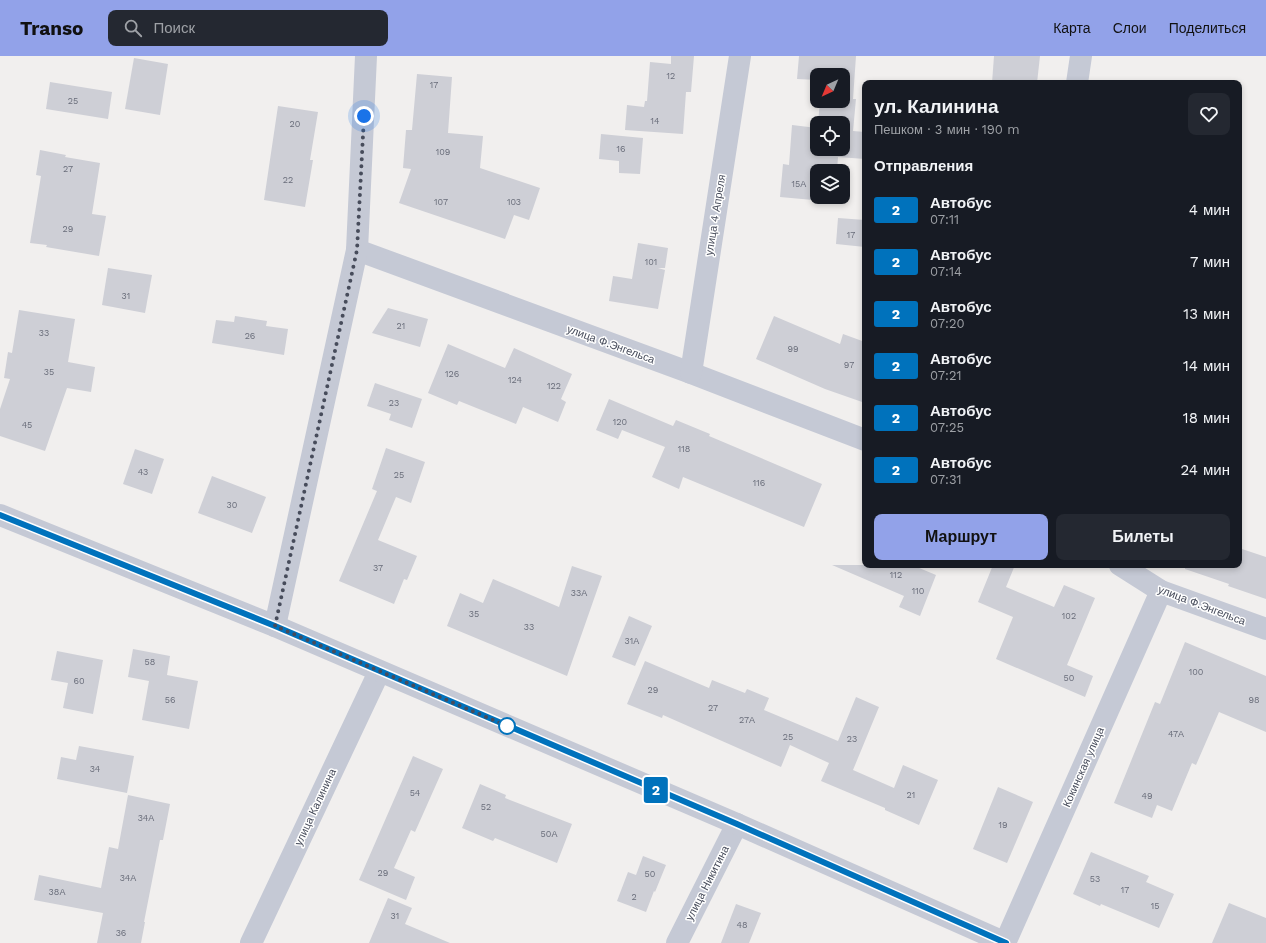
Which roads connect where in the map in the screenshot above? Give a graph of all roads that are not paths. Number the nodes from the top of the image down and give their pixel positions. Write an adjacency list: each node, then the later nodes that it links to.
1 (366, 56): 5 (street)
2 (740, 56): 6 (street, улица 4 Апреля)
3 (1081, 56): 4 (street)
4 (1078, 80)
5 (357, 250): 6 (street, улица Ф.Энгельса); 11 (street)
6 (691, 374): 7 (street, улица Ф.Энгельса)
7 (862, 439)
8 (0, 515): 11 (street)
9 (1125, 568): 10 (street, улица Ф.Энгельса)
10 (1161, 591): 12 (street, улица Ф.Энгельса); 17 (street, Кокинская улица)
11 (275, 626): 13 (street)
12 (1266, 629)
13 (379, 672): 14 (street); 15 (street, улица Калинина)
14 (737, 824): 16 (street, улица Никитина); 17 (street)
15 (251, 943)
16 (677, 943)
17 (1006, 943)

